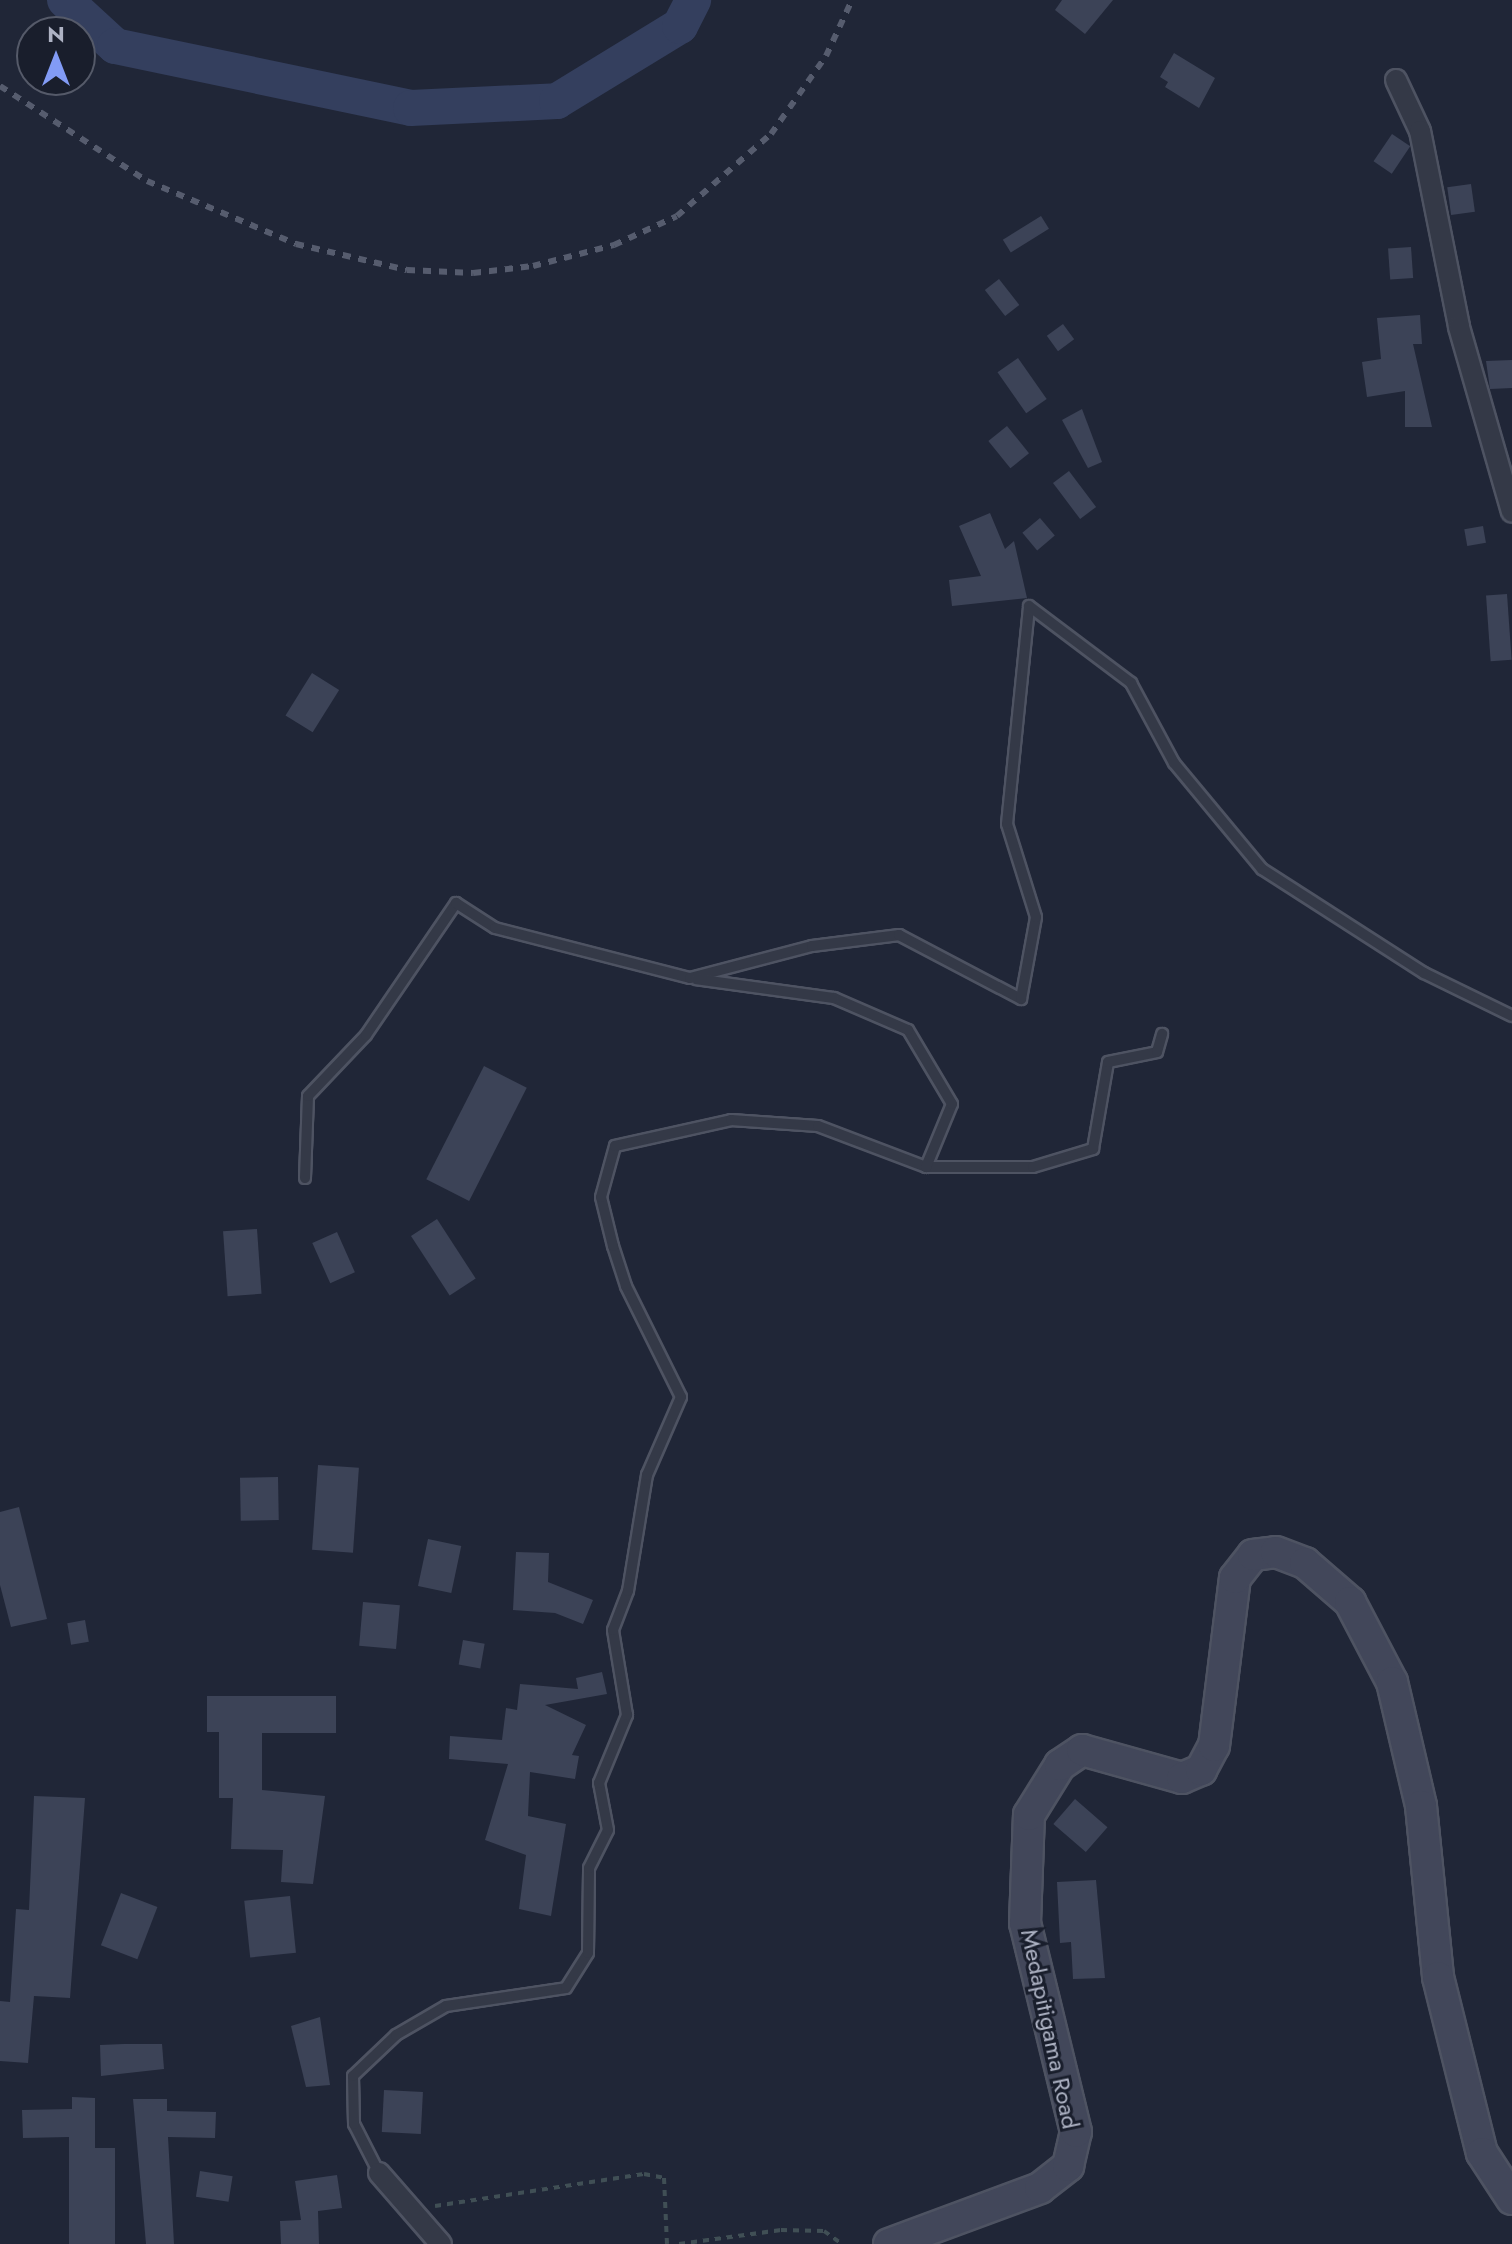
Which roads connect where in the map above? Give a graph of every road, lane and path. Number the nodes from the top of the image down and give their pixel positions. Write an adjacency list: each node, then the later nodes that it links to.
1 (1396, 80): 2 (street)
2 (1512, 512)
3 (690, 978): 4 (lane); 6 (lane); 7 (lane)
4 (1512, 1016)
5 (1162, 1034): 6 (lane)
6 (926, 1167): 8 (lane)
7 (305, 1178)
8 (379, 2173): 10 (street)
9 (1512, 2199): 15 (street, Medapitigama Road)
10 (417, 2209): 11 (street); 12 (path)
11 (441, 2244)
12 (667, 2244)
13 (679, 2244): 14 (path)
14 (842, 2244)
15 (889, 2244)

